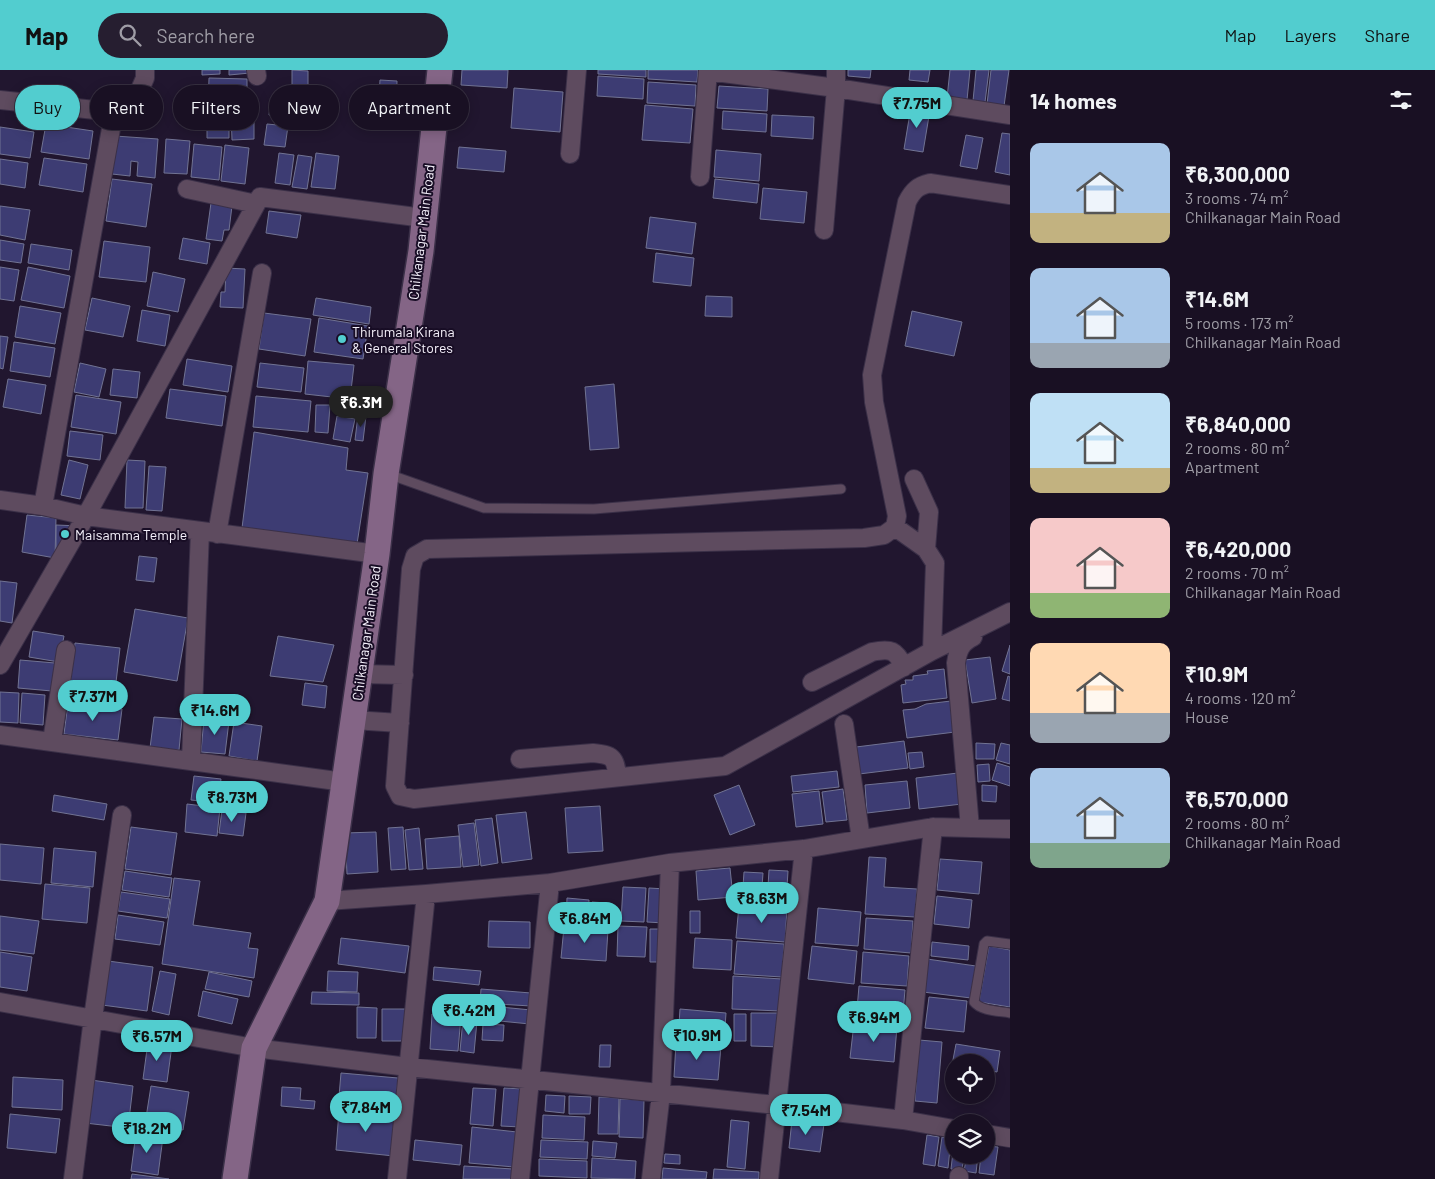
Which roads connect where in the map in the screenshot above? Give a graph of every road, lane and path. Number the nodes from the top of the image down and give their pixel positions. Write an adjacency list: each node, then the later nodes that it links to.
1 (145, 70): 6 (street)
2 (440, 70): 17 (main road, Chilkanagar Main Road)
3 (577, 70): 12 (street)
4 (708, 70): 7 (street); 13 (street)
5 (836, 70): 7 (street)
6 (142, 85)
7 (836, 88): 10 (street); 18 (street)
8 (0, 100): 9 (street)
9 (90, 109)
10 (1010, 115)
11 (111, 130): 24 (street)
12 (570, 154)
13 (700, 177)
14 (187, 189): 16 (street)
15 (1010, 196): 26 (street)
16 (256, 204): 17 (street); 25 (street)
17 (424, 218): 20 (main road, Chilkanagar Main Road)
18 (824, 230)
19 (262, 273): 27 (street)
20 (386, 474): 22 (lane); 29 (main road, Chilkanagar Main Road)
21 (914, 479): 28 (street)
22 (841, 489)
23 (0, 500): 24 (street)
24 (43, 506): 25 (street)
25 (86, 516): 27 (street); 34 (street)
26 (895, 527): 28 (street); 37 (street)
27 (208, 532): 29 (street); 45 (street)
28 (926, 549): 33 (street)
29 (377, 554): 36 (main road, Chilkanagar Main Road)
30 (1010, 612): 33 (street)
31 (1010, 619): 50 (street)
32 (66, 650): 43 (street)
33 (932, 651): 35 (street)
34 (0, 665)
35 (904, 667): 38 (street); 46 (street)
36 (360, 674): 37 (street); 39 (main road, Chilkanagar Main Road)
37 (404, 675): 40 (street)
38 (812, 682)
39 (354, 720): 40 (street); 47 (main road, Chilkanagar Main Road)
40 (400, 723): 46 (street)
41 (844, 724): 52 (street)
42 (0, 735): 43 (street)
43 (52, 742): 45 (street)
44 (520, 759): 46 (street)
45 (191, 760): 47 (street)
46 (617, 777)
47 (344, 782): 57 (main road, Chilkanagar Main Road)
48 (122, 815): 61 (street)
49 (933, 827): 50 (street); 52 (street); 67 (street)
50 (970, 828): 51 (street)
51 (1010, 829)
52 (861, 839): 53 (street)
53 (804, 849): 54 (street); 66 (street)
54 (670, 863): 55 (street); 65 (street)
55 (550, 883): 56 (street); 64 (street)
56 (426, 894): 57 (street); 63 (street)
57 (328, 901): 62 (main road, Chilkanagar Main Road)
58 (1010, 944): 60 (lane)
59 (0, 1002): 61 (street)
60 (1010, 1013)
61 (93, 1018): 62 (street); 71 (street)
62 (254, 1048): 63 (street); 72 (main road, Chilkanagar Main Road)
63 (408, 1067): 64 (street); 73 (street)
64 (529, 1079): 65 (street); 74 (street)
65 (660, 1093): 66 (street); 75 (street)
66 (776, 1105): 67 (street); 76 (street)
67 (904, 1120): 68 (street)
68 (945, 1127)
69 (995, 1136): 70 (street)
70 (1010, 1138)
71 (73, 1179)
72 (235, 1179)
73 (397, 1179)
74 (520, 1179)
75 (651, 1179)
76 (769, 1179)

